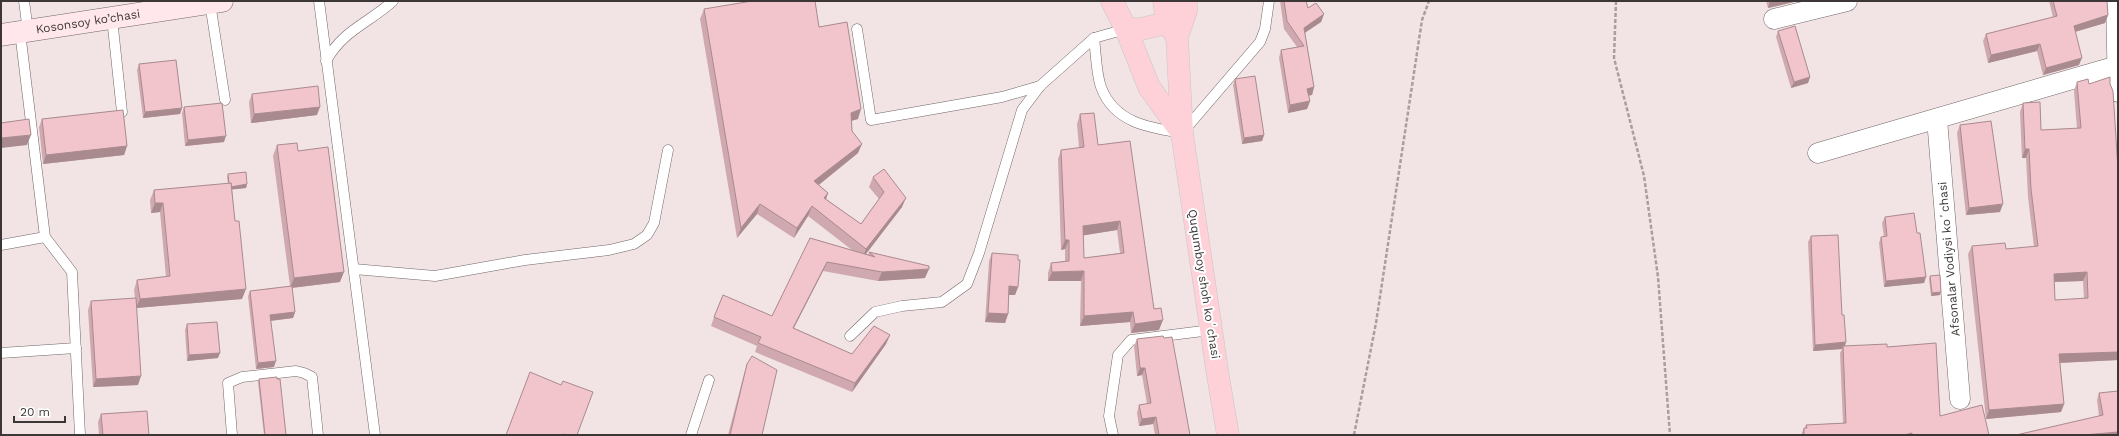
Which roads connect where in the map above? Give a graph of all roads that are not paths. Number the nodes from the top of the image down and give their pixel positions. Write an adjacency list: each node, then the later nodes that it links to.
1 (24, 1): 16 (lane)
2 (318, 1): 18 (lane)
3 (393, 1): 18 (lane)
4 (1112, 1): 15 (main road)
5 (1164, 1): 13 (main road, Ququmboy shoh koʻchasi)
6 (1269, 1): 25 (lane)
7 (1847, 1): 12 (street)
8 (2116, 1): 19 (street)
9 (216, 2): 10 (main road, Kosonsoy ko’chasi); 22 (lane)
10 (158, 6): 11 (main road, Kosonsoy ko’chasi)
11 (112, 18): 16 (main road, Kosonsoy ko’chasi); 23 (lane)
12 (1774, 19)
13 (1178, 25): 15 (main road); 25 (main road, Ququmboy shoh koʻchasi)
14 (857, 29): 20 (lane)
15 (1126, 29): 17 (lane); 25 (main road)
16 (11, 31): 28 (lane)
17 (1094, 38): 20 (lane); 25 (lane)
18 (326, 61): 30 (lane)
19 (2117, 66): 21 (street); 24 (street)
20 (1040, 86): 32 (lane)
21 (2118, 92)
22 (225, 100)
23 (122, 112)
24 (1937, 120): 27 (street); 36 (street, Afsonalar Vodiysi koʻchasi)
25 (1182, 133): 31 (main road, Ququmboy shoh koʻchasi)
26 (668, 150): 30 (lane)
27 (1818, 153)
28 (45, 237): 29 (lane); 33 (lane)
29 (1, 245)
30 (354, 269): 40 (lane)
31 (1211, 330): 42 (lane); 43 (main road, Ququmboy shoh koʻchasi)
32 (850, 336)
33 (76, 348): 34 (lane); 37 (lane)
34 (1, 353)
35 (709, 380): 41 (lane)
36 (1960, 399)
37 (80, 435)
38 (232, 435): 39 (lane)
39 (318, 435)
40 (376, 435)
41 (690, 435)
42 (1113, 435)
43 (1228, 435)

